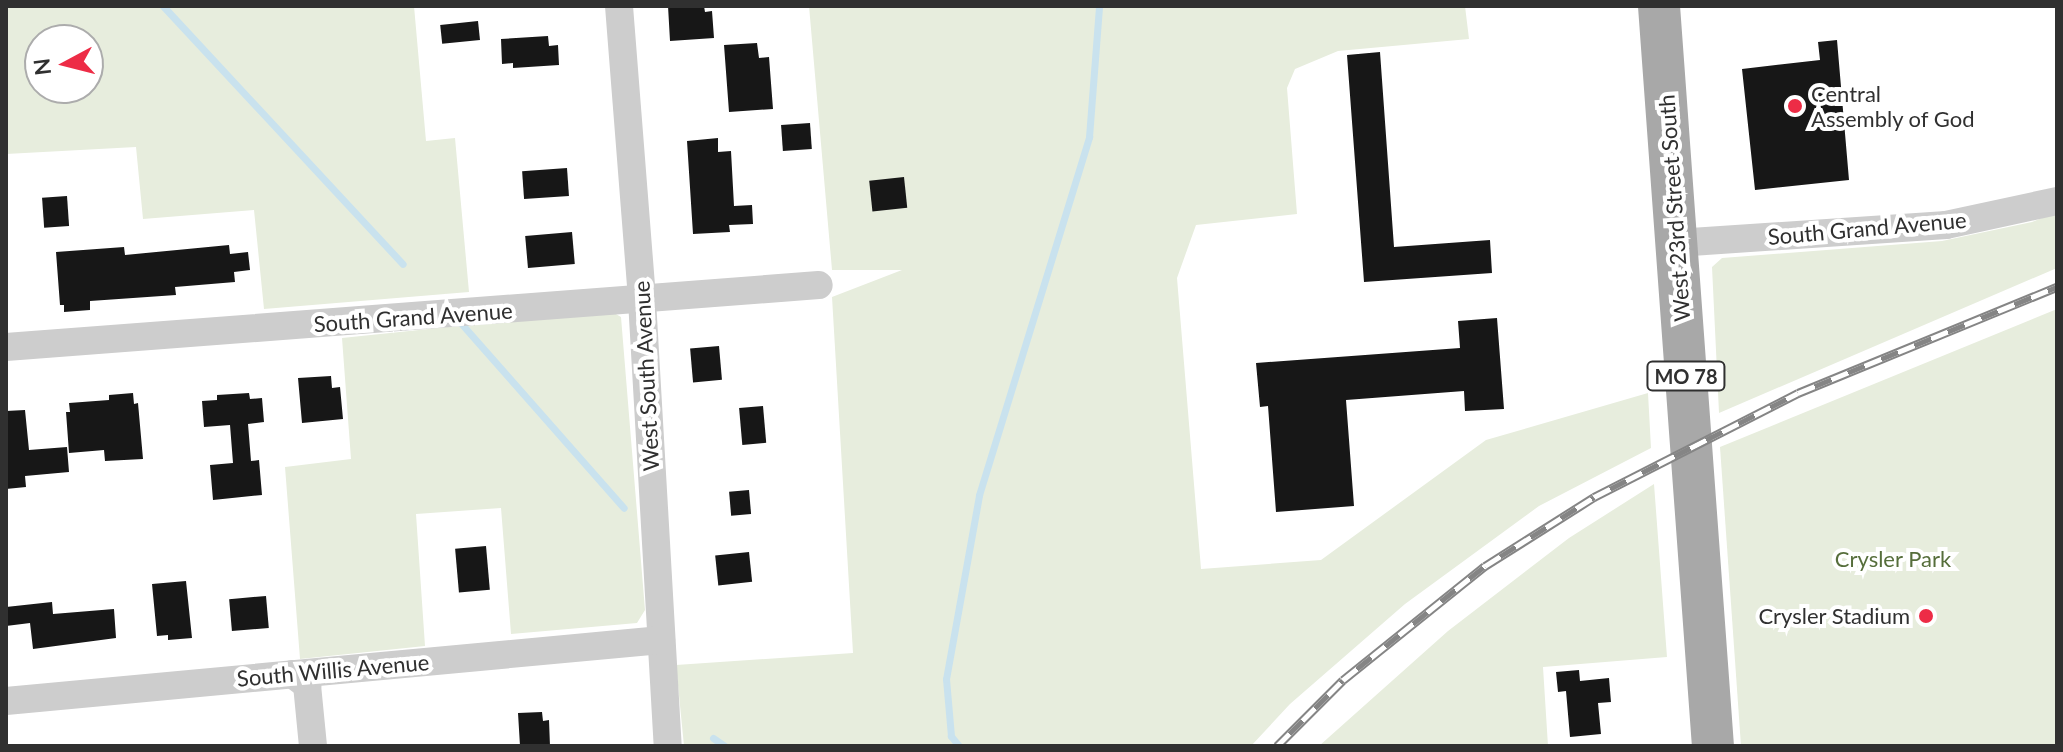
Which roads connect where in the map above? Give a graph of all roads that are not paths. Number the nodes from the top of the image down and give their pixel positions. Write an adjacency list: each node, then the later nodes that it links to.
1 (619, 6): 6 (street, West South Avenue)
2 (1659, 6): 4 (main road, West 23rd Street South / MO 78)
3 (2057, 201): 4 (street, South Grand Avenue)
4 (1676, 243): 13 (main road, West 23rd Street South / MO 78)
5 (819, 285): 6 (street, South Grand Avenue)
6 (642, 300): 7 (street, South Grand Avenue); 8 (street, West South Avenue)
7 (6, 347)
8 (661, 640): 9 (street, South Willis Avenue); 12 (street, West South Avenue)
9 (292, 674): 10 (street, South Willis Avenue); 11 (street)
10 (6, 701)
11 (313, 746)
12 (668, 746)
13 (1713, 746)

